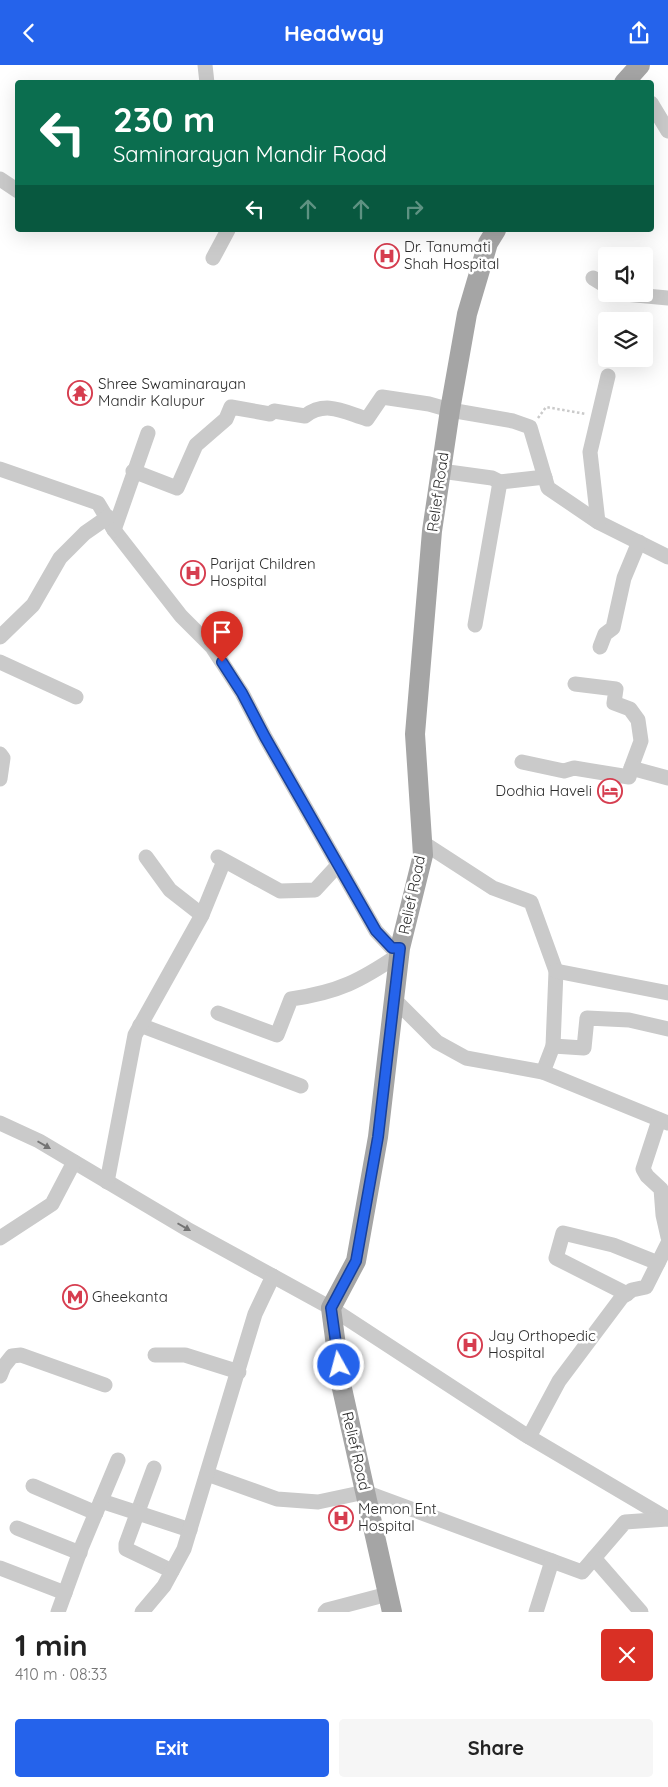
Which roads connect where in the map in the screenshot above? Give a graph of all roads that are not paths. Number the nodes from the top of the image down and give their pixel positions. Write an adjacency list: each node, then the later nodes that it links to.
1 (205, 65): 2 (street)
2 (207, 80)
3 (654, 108): 4 (street)
4 (668, 131)
5 (0, 179): 6 (street)
6 (15, 189)
7 (227, 232): 9 (street)
8 (495, 232): 15 (main road, Relief Road)
9 (213, 258)
10 (593, 278): 11 (street)
11 (598, 281)
12 (653, 296): 13 (street)
13 (668, 297)
14 (608, 376): 22 (street)
15 (450, 410): 18 (street); 19 (main road, Relief Road); 20 (street)
16 (148, 433): 18 (street)
17 (0, 469): 23 (street)
18 (133, 471): 23 (street)
19 (441, 471): 21 (street); 37 (main road, Relief Road)
20 (544, 477): 21 (street); 22 (street)
21 (500, 482): 26 (street)
22 (598, 522): 24 (street)
23 (111, 523): 27 (street); 39 (street)
24 (639, 543): 25 (street); 28 (street)
25 (668, 557)
26 (475, 625)
27 (0, 637)
28 (600, 647)
29 (0, 662): 31 (street)
30 (575, 684): 34 (street)
31 (76, 697)
32 (0, 755): 36 (street)
33 (522, 763): 34 (street)
34 (631, 768): 35 (street)
35 (668, 778)
36 (0, 779)
37 (422, 842): 41 (main road, Relief Road); 42 (street)
38 (146, 857): 40 (street)
39 (338, 865): 40 (street); 41 (street)
40 (202, 915): 46 (street)
41 (400, 951): 44 (main road, Relief Road); 45 (street)
42 (556, 971): 43 (street); 48 (street)
43 (668, 993)
44 (394, 999): 49 (street); 61 (main road, Relief Road)
45 (218, 1013)
46 (140, 1025): 50 (street); 54 (street)
47 (668, 1029): 48 (street)
48 (553, 1046): 49 (street)
49 (543, 1072): 51 (street)
50 (301, 1086)
51 (664, 1122): 55 (street)
52 (0, 1123): 53 (street, one-way to 53)
53 (74, 1162): 54 (street); 56 (street)
54 (106, 1182): 59 (street, one-way to 59)
55 (668, 1237)
56 (0, 1238)
57 (668, 1243): 58 (street)
58 (658, 1263): 60 (street); 60 (street)
59 (273, 1276): 61 (street); 63 (street)
60 (627, 1293): 66 (street)
61 (331, 1308): 66 (street); 71 (main road, Relief Road)
62 (155, 1355): 63 (street)
63 (239, 1372): 69 (street)
64 (0, 1376): 65 (street)
65 (105, 1385)
66 (529, 1437): 74 (street)
67 (118, 1460): 72 (street)
68 (154, 1467): 73 (street)
69 (207, 1473): 71 (street); 76 (street)
70 (33, 1486): 72 (street)
71 (365, 1492): 79 (street); 83 (main road, Relief Road)
72 (98, 1507): 73 (street); 77 (street)
73 (137, 1513): 76 (street); 81 (street)
74 (668, 1519): 78 (street)
75 (17, 1528): 77 (street)
76 (190, 1530): 81 (street)
77 (80, 1553): 82 (street)
78 (594, 1558): 79 (street); 88 (street)
79 (552, 1561): 87 (street)
80 (0, 1568): 82 (street)
81 (172, 1571): 85 (street)
82 (65, 1593): 84 (street)
83 (390, 1603): 86 (street)
84 (58, 1612)
85 (142, 1612)
86 (325, 1612)
87 (536, 1612)
88 (641, 1612)

